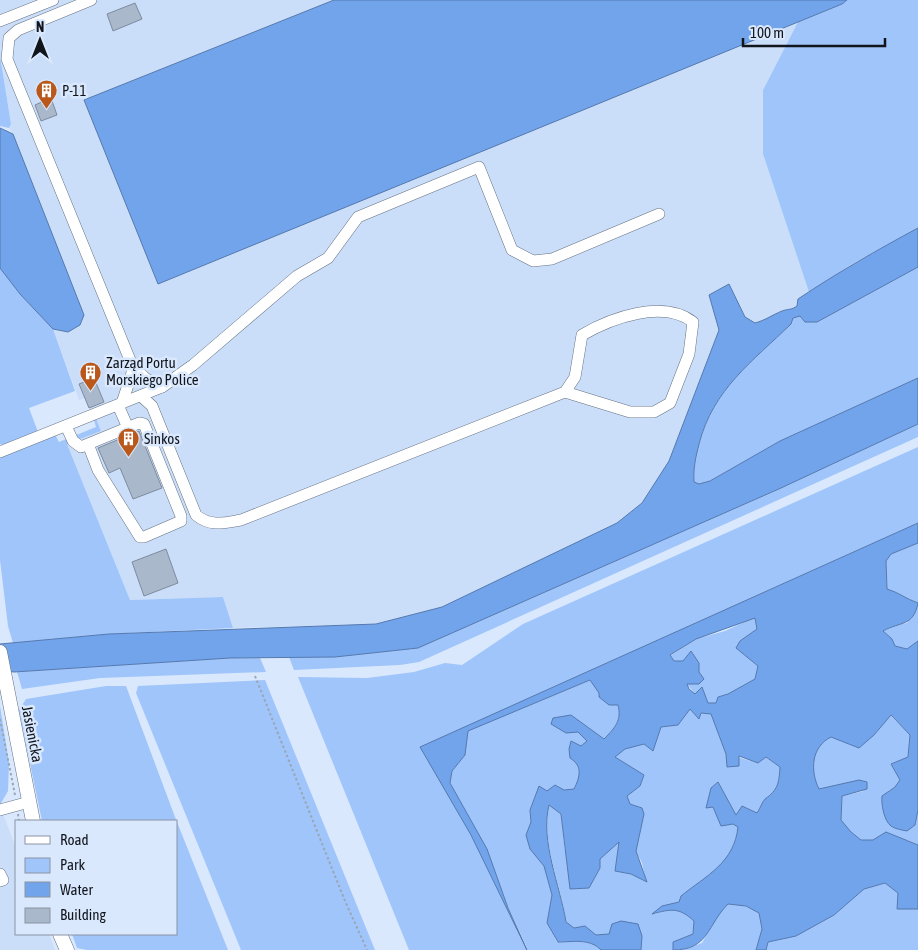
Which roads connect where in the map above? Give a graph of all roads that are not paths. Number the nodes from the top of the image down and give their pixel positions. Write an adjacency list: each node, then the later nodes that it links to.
1 (53, 0): 3 (lane)
2 (91, 0): 5 (lane)
3 (0, 22)
4 (659, 214): 6 (lane)
5 (132, 365): 6 (lane); 9 (lane)
6 (162, 387): 8 (lane)
7 (565, 392): 7 (lane); 8 (lane)
8 (141, 396): 9 (lane)
9 (120, 404): 10 (lane); 11 (lane)
10 (66, 426): 12 (lane); 13 (lane)
11 (128, 428): 12 (lane); 12 (lane)
12 (88, 444)
13 (0, 452)
14 (0, 652): 15 (main road, Jasienicka)
15 (23, 803): 16 (lane); 17 (main road, Jasienicka)
16 (0, 810)
17 (32, 820)
18 (0, 874): 19 (lane)
19 (0, 881)
20 (60, 935): 21 (main road)
21 (67, 950)

